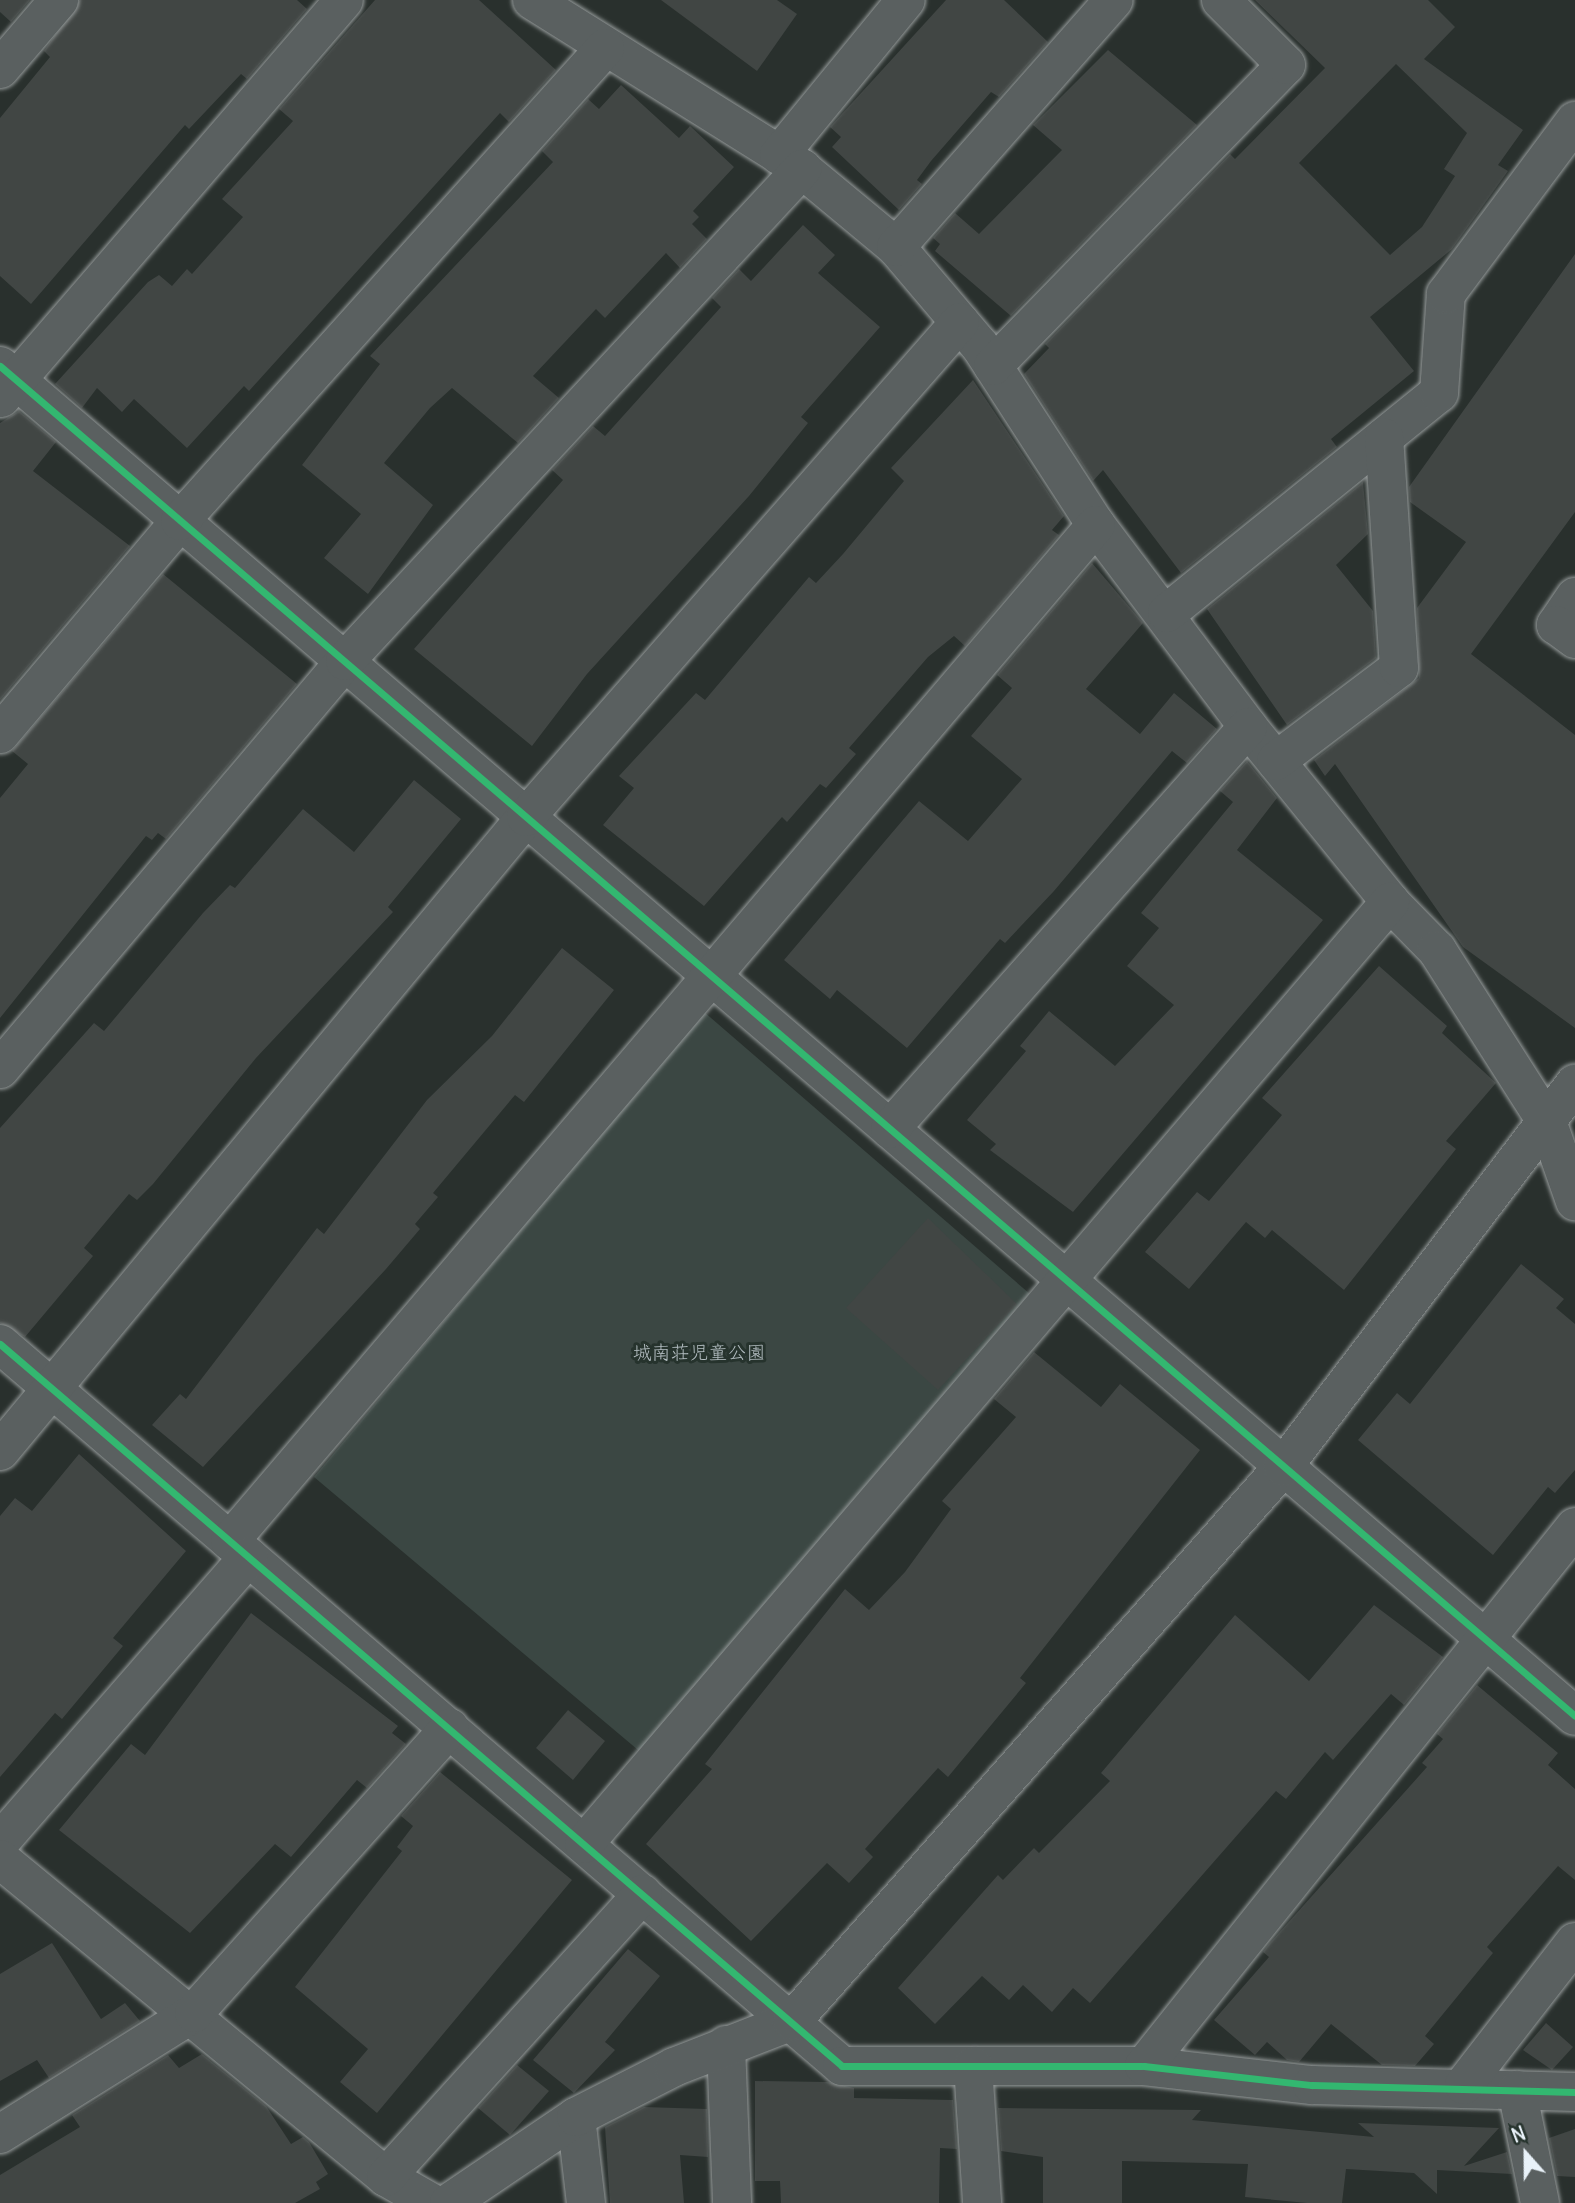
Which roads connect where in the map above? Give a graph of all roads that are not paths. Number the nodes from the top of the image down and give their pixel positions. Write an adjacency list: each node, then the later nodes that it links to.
1 (59, 0): 9 (street)
2 (344, 0): 15 (street)
3 (532, 0): 7 (street)
4 (906, 0): 11 (street)
5 (1114, 0): 12 (street)
6 (1221, 0): 14 (street)
7 (581, 13): 8 (street)
8 (605, 48): 11 (street); 17 (street)
9 (0, 69)
10 (1575, 121): 16 (street)
11 (791, 162): 12 (street); 22 (street)
12 (896, 247): 13 (street)
13 (960, 322): 14 (street); 26 (street)
14 (993, 366): 18 (street)
15 (6, 382): 17 (street)
16 (1384, 437): 20 (street); 25 (street)
17 (180, 521): 22 (street); 24 (street)
18 (1096, 525): 20 (street); 28 (street)
19 (1575, 597): 21 (street)
20 (1167, 613): 23 (street)
21 (1575, 639)
22 (345, 662): 26 (street); 29 (street)
23 (1248, 727): 25 (street); 32 (street)
24 (0, 734)
25 (1276, 761): 27 (street)
26 (526, 817): 28 (street); 36 (street)
27 (1390, 902): 31 (street); 34 (street)
28 (712, 976): 32 (street); 40 (street)
29 (0, 1069)
30 (1575, 1084): 31 (street)
31 (1548, 1124): 33 (street); 38 (street)
32 (890, 1129): 34 (street)
33 (1575, 1201)
34 (1068, 1282): 38 (street); 45 (street)
35 (0, 1344): 36 (street)
36 (53, 1389): 37 (street); 40 (street)
37 (0, 1451)
38 (1283, 1466): 41 (street); 50 (street)
39 (1575, 1527): 41 (street)
40 (240, 1549): 43 (street); 44 (street)
41 (1482, 1641): 42 (street); 53 (street)
42 (1575, 1716)
43 (450, 1728): 45 (street); 49 (street)
44 (0, 1842)
45 (584, 1844): 47 (street)
46 (0, 1859): 49 (street)
47 (643, 1894): 50 (street); 59 (street)
48 (1575, 1942): 54 (street)
49 (194, 2013): 58 (street); 59 (street)
50 (792, 2021): 51 (street); 52 (street)
51 (726, 2045): 57 (street); 63 (street)
52 (973, 2066): 53 (street); 64 (street)
53 (1144, 2066): 54 (street)
54 (1464, 2085): 55 (street)
55 (1517, 2090): 56 (street); 65 (street)
56 (1575, 2092)
57 (576, 2117): 61 (street); 62 (street)
58 (0, 2134)
59 (386, 2177): 60 (street)
60 (432, 2203)
61 (449, 2203)
62 (586, 2203)
63 (732, 2203)
64 (982, 2203)
65 (1540, 2203)

